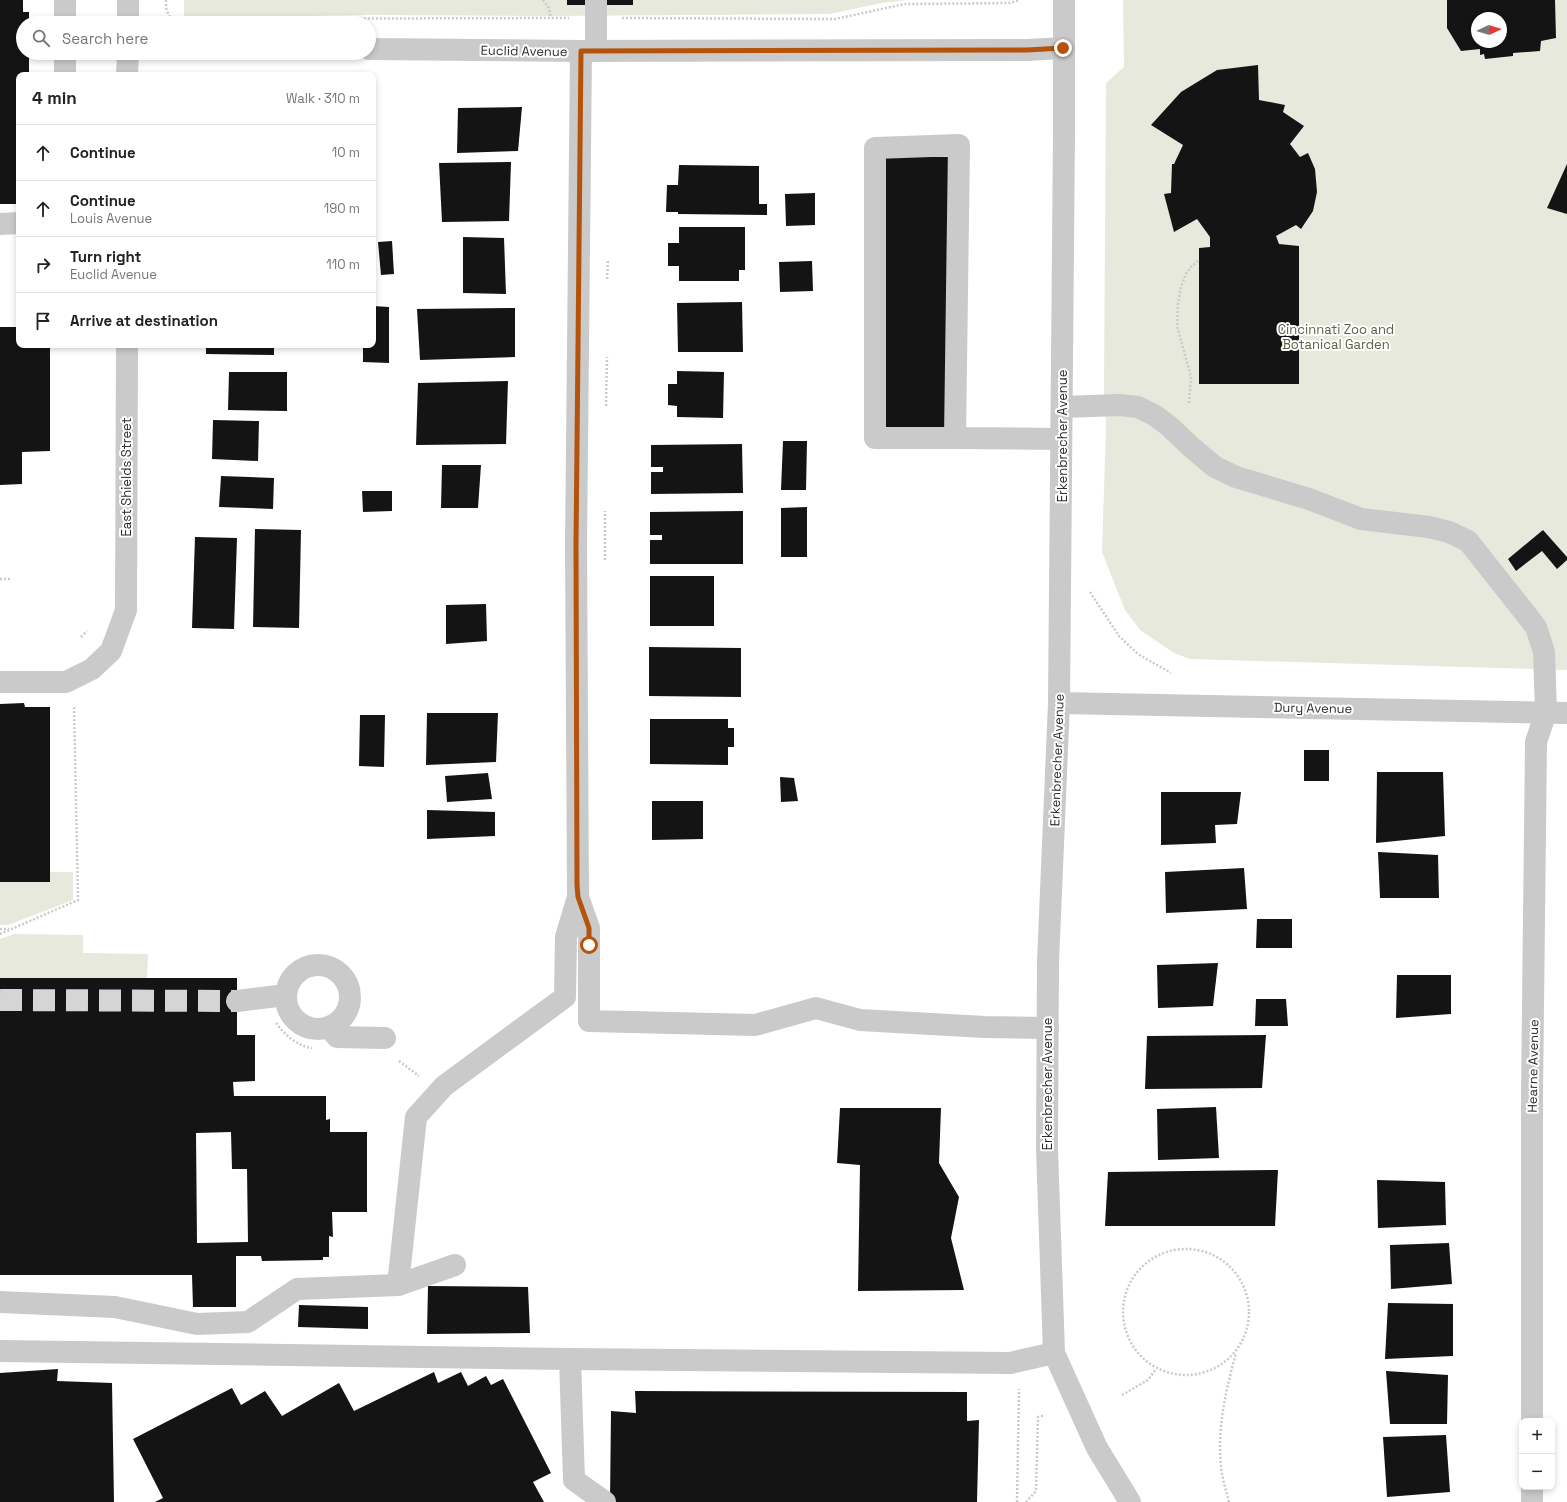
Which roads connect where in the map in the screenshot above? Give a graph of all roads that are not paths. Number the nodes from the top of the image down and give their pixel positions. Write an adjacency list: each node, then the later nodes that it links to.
1 (65, 0): 5 (street)
2 (128, 0): 6 (street)
3 (1064, 0): 7 (street, Erkenbrecher Avenue)
4 (597, 3): 9 (street)
5 (65, 16)
6 (128, 16)
7 (1063, 48): 9 (street, Euclid Avenue); 17 (street, Erkenbrecher Avenue)
8 (376, 49): 9 (street, Euclid Avenue)
9 (588, 51): 24 (street)
10 (65, 60): 12 (street)
11 (128, 60): 13 (street)
12 (65, 72)
13 (128, 72)
14 (16, 223): 15 (street)
15 (0, 224)
16 (127, 348): 20 (street, East Shields Street)
17 (1062, 407): 19 (street, Erkenbrecher Avenue); 22 (street)
18 (955, 438): 18 (street); 19 (street)
19 (1061, 439): 21 (street, Erkenbrecher Avenue)
20 (0, 682)
21 (1059, 703): 22 (street, Dury Avenue); 28 (street, Erkenbrecher Avenue)
22 (1546, 712): 23 (street, Dury Avenue); 36 (street, Hearne Avenue)
23 (1567, 713)
24 (578, 891): 28 (street); 31 (street)
25 (286, 995): 26 (street); 27 (street); 27 (street)
26 (237, 1001)
27 (329, 1027): 29 (street)
28 (1048, 1028): 34 (street, Erkenbrecher Avenue)
29 (385, 1038)
30 (455, 1265): 31 (street)
31 (398, 1285): 32 (street)
32 (0, 1302)
33 (0, 1351): 35 (street)
34 (1054, 1353): 35 (street); 39 (street, Erkenbrecher Avenue)
35 (570, 1359): 38 (street)
36 (1532, 1418)
37 (1532, 1490): 40 (street)
38 (605, 1502)
39 (1130, 1502)
40 (1532, 1502)

